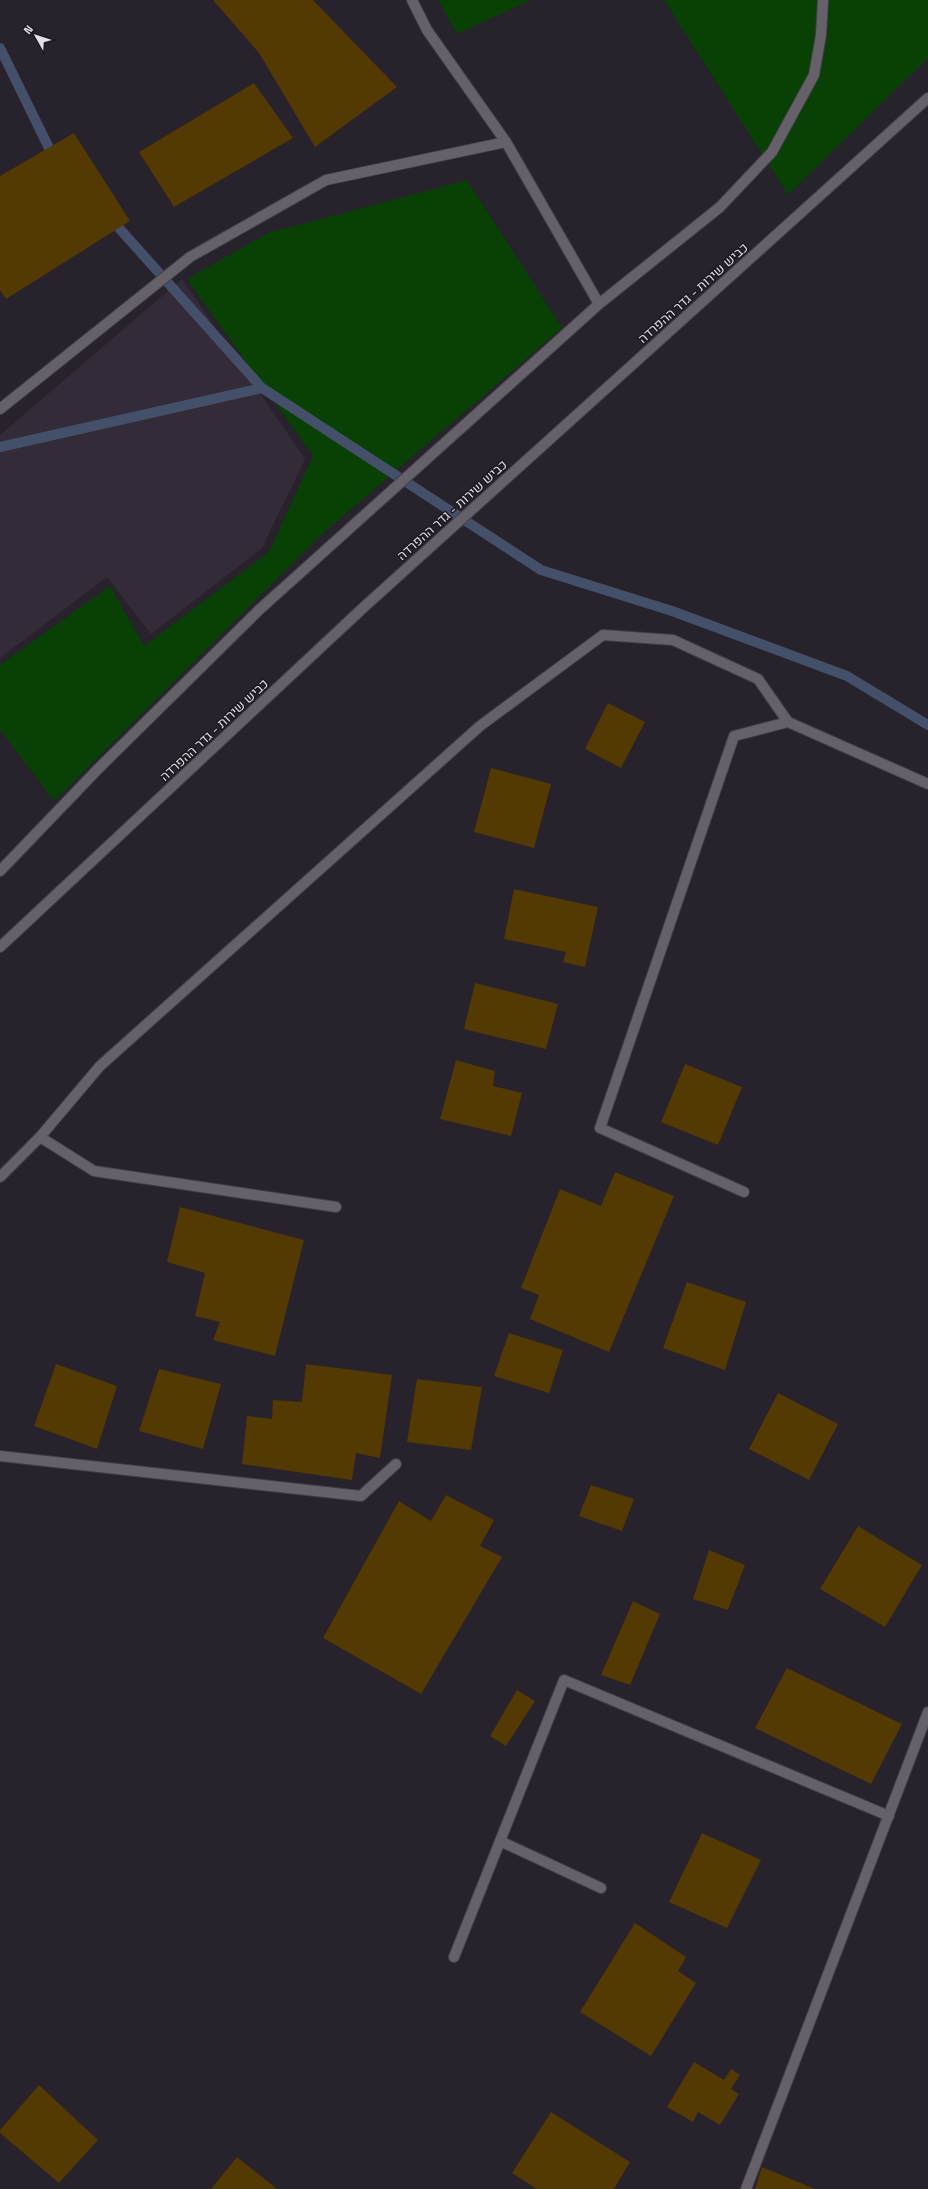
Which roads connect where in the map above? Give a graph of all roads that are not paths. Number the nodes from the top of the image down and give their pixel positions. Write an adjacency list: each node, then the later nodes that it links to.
1 (412, 0): 4 (street)
2 (823, 0): 5 (street)
3 (928, 98): 10 (street, כביש שירות - גדר ההפרדה)
4 (506, 142): 5 (street); 6 (street)
5 (599, 304): 9 (street)
6 (0, 409)
7 (788, 722): 8 (street); 11 (street); 13 (street)
8 (928, 784)
9 (0, 871)
10 (0, 947)
11 (40, 1137): 12 (street); 14 (street)
12 (0, 1177)
13 (744, 1192)
14 (336, 1207)
15 (0, 1456): 16 (street)
16 (396, 1464)
17 (928, 1712): 18 (street)
18 (889, 1816): 19 (street); 22 (street)
19 (500, 1840): 20 (street); 21 (street)
20 (601, 1888)
21 (454, 1957)
22 (746, 2189)

